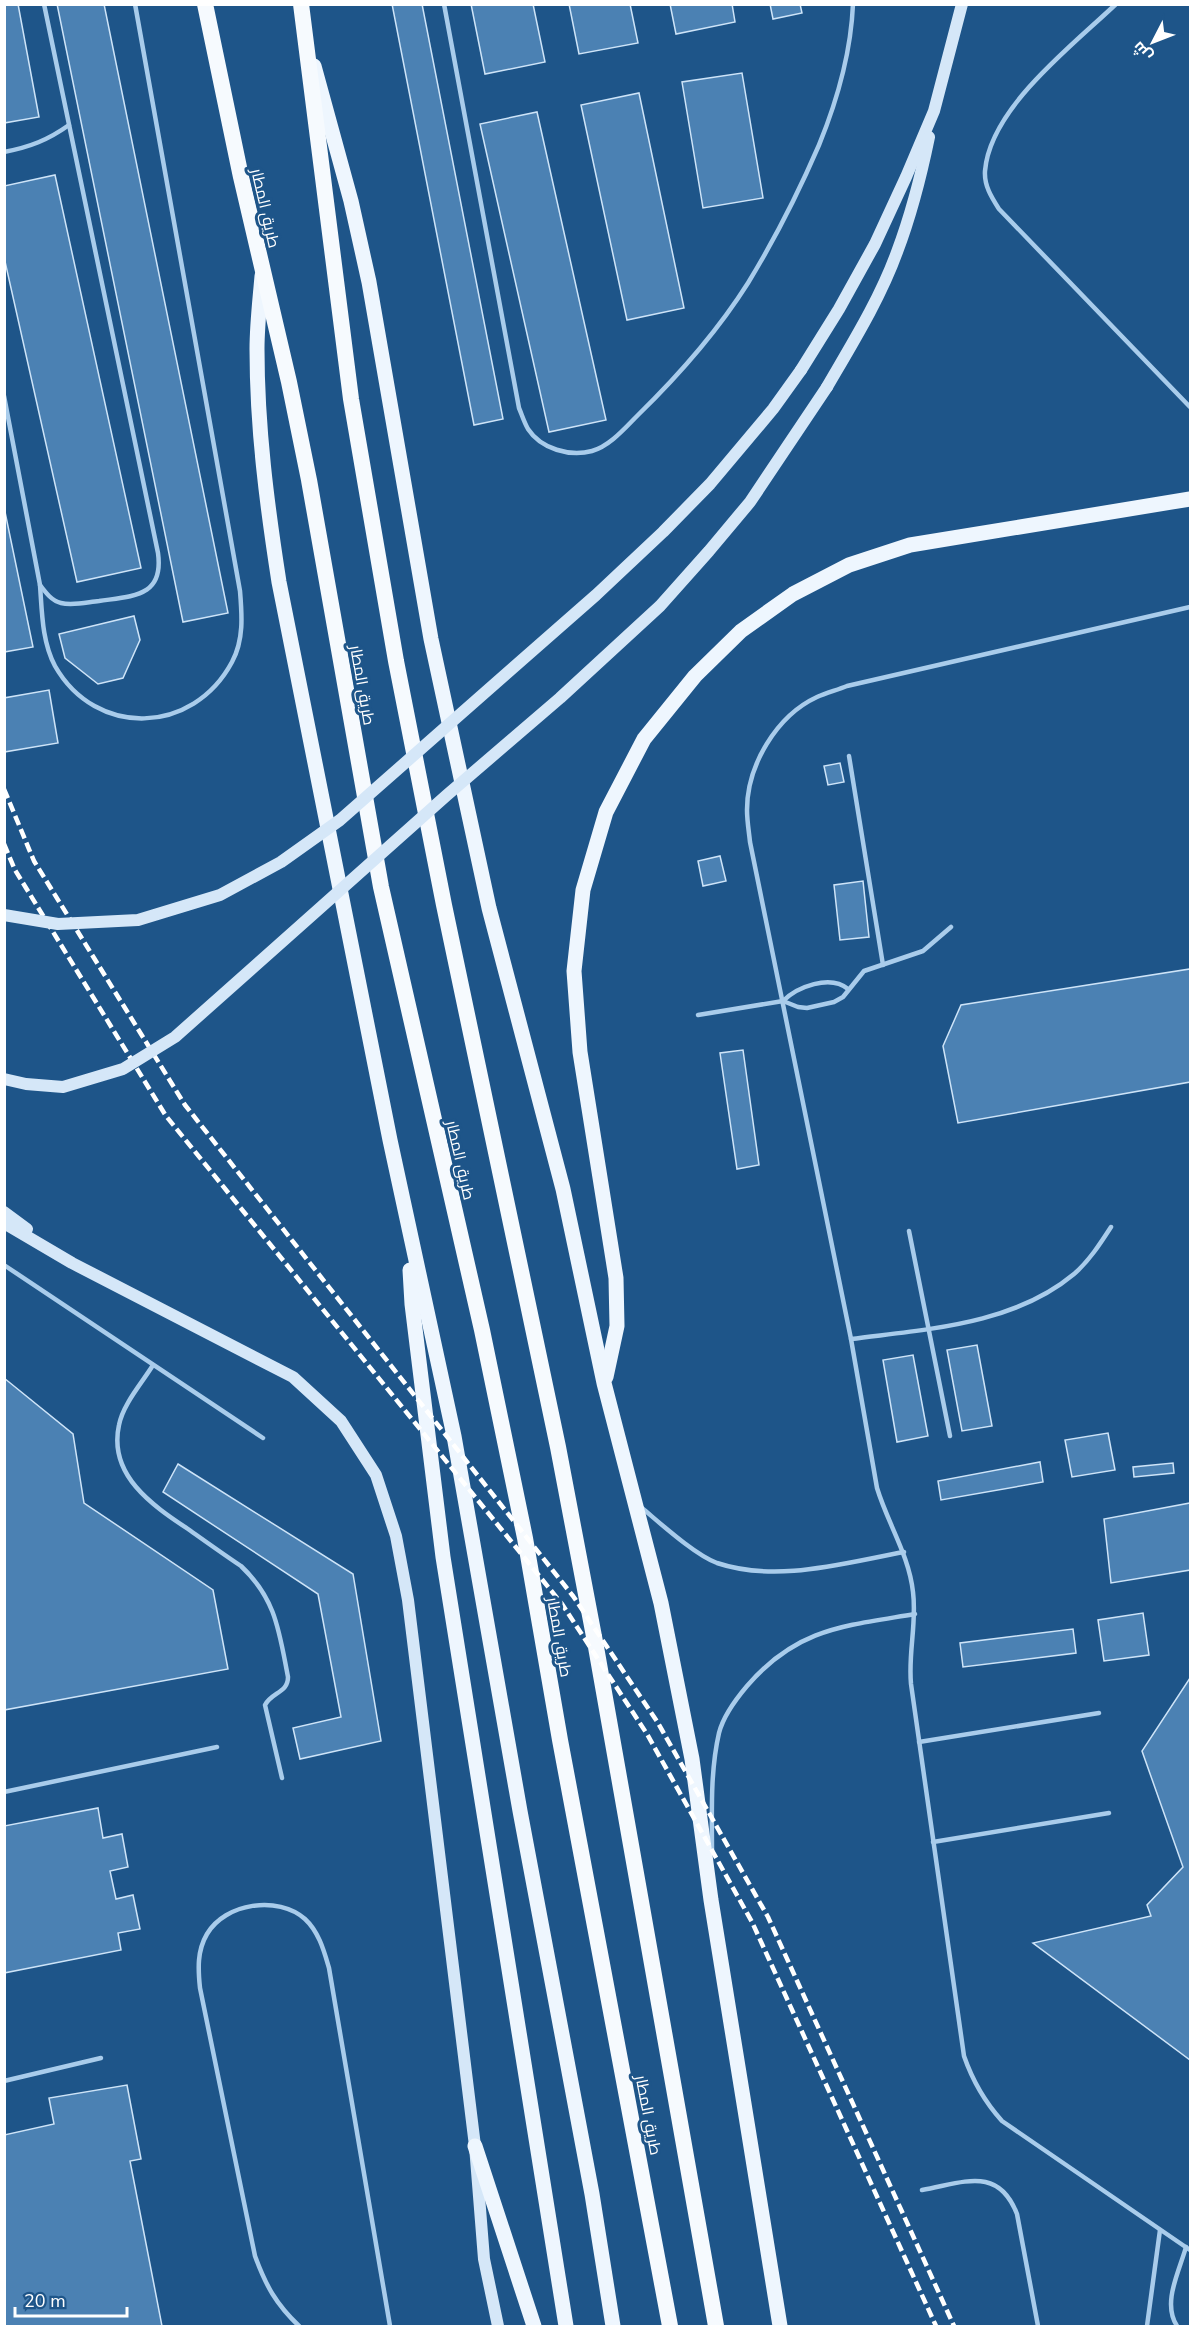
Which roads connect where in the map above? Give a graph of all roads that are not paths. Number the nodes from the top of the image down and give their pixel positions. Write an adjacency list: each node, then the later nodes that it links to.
1 (44, 4): 11 (lane)
2 (135, 4): 17 (lane)
3 (205, 4): 13 (highway, طريق المطار)
4 (301, 4): 9 (highway, طريق المطار)
5 (444, 4): 6 (lane)
6 (853, 4)
7 (962, 4): 10 (main road)
8 (1116, 4): 15 (lane)
9 (307, 41): 37 (main road); 64 (highway, طريق المطار)
10 (934, 111): 20 (main road, bridge); 26 (main road, bridge)
11 (69, 125): 12 (lane); 17 (lane)
12 (4, 152)
13 (262, 270): 29 (main road); 63 (highway, طريق المطار)
14 (4, 396): 17 (lane)
15 (1191, 407)
16 (1191, 499): 37 (main road)
17 (40, 585)
18 (1191, 608): 24 (lane)
19 (849, 756): 22 (lane)
20 (4, 915)
21 (951, 927): 22 (lane)
22 (883, 965): 23 (lane)
23 (848, 989): 24 (lane); 24 (lane)
24 (783, 1001): 25 (lane); 35 (lane)
25 (698, 1015)
26 (4, 1079)
27 (4, 1212): 32 (main road)
28 (4, 1223): 32 (main road)
29 (407, 1225): 61 (main road); 62 (main road)
30 (1112, 1227): 34 (lane)
31 (909, 1231): 34 (lane)
32 (72, 1263): 53 (main road)
33 (4, 1265): 36 (lane)
34 (928, 1329): 35 (lane); 38 (lane)
35 (851, 1339): 41 (lane)
36 (153, 1365): 39 (lane); 46 (lane)
37 (604, 1383): 40 (main road)
38 (950, 1436)
39 (263, 1438)
40 (635, 1502): 41 (lane); 50 (main road)
41 (904, 1552): 42 (lane)
42 (915, 1614): 44 (lane); 50 (lane)
43 (1099, 1713): 44 (lane)
44 (919, 1742): 49 (lane)
45 (217, 1747): 47 (lane)
46 (282, 1778)
47 (4, 1792)
48 (1108, 1813): 49 (lane)
49 (933, 1842): 55 (lane)
50 (711, 1900): 65 (main road)
51 (100, 2058): 52 (lane)
52 (4, 2081)
53 (475, 2146): 59 (main road); 60 (main road)
54 (922, 2190): 66 (lane)
55 (1160, 2230): 56 (lane); 67 (lane)
56 (1188, 2249): 68 (lane)
57 (299, 2326): 58 (lane)
58 (390, 2326)
59 (498, 2326)
60 (534, 2326)
61 (566, 2326)
62 (613, 2326)
63 (670, 2326)
64 (716, 2326)
65 (780, 2326)
66 (1038, 2326)
67 (1147, 2326)
68 (1176, 2326)

